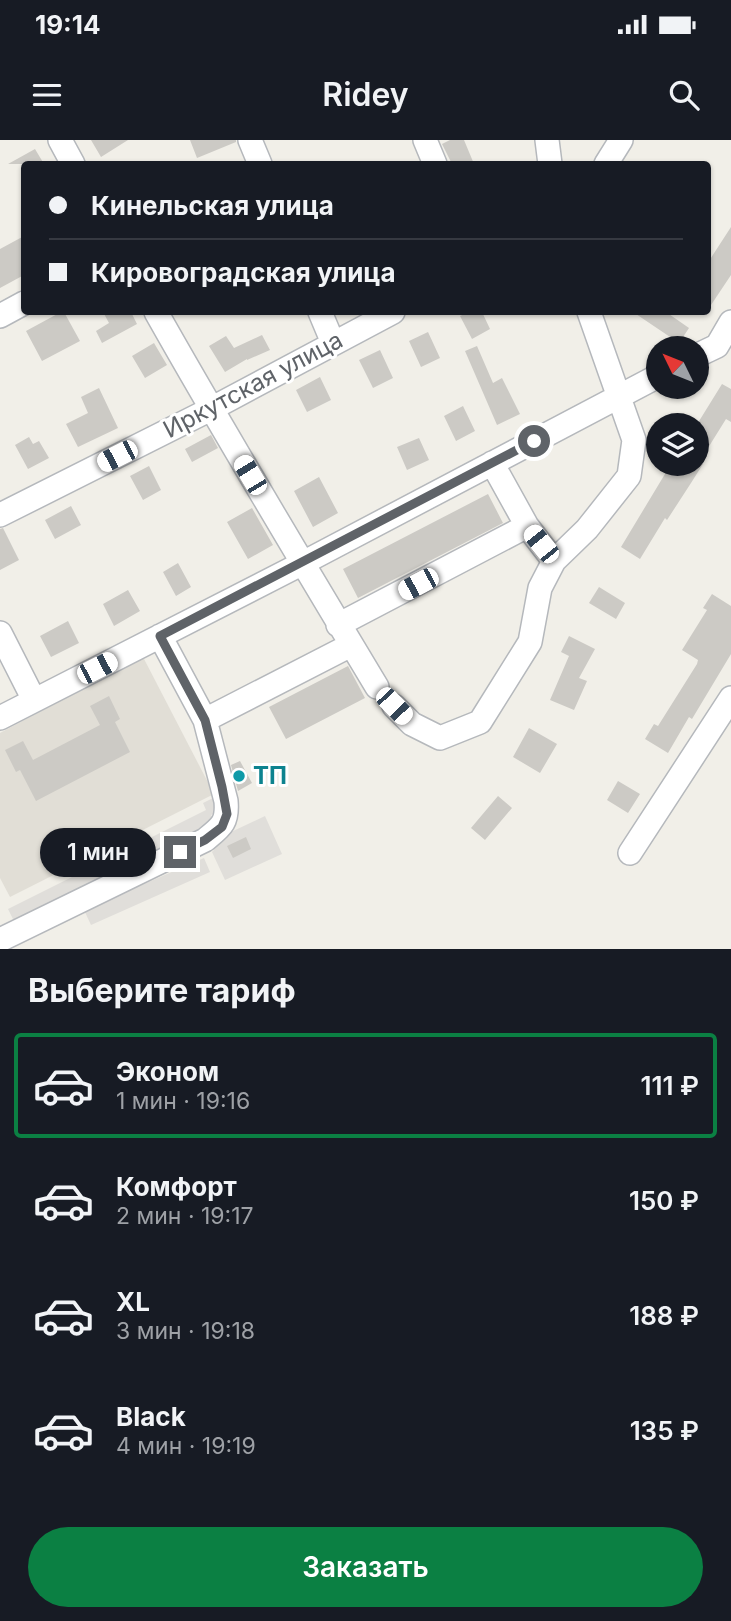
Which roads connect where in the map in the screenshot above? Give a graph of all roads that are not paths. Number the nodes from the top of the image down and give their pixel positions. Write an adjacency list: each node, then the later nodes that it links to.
1 (60, 140): 6 (street)
2 (250, 140): 7 (street)
3 (425, 140): 8 (street)
4 (547, 140): 9 (street)
5 (621, 140): 10 (street)
6 (72, 161)
7 (259, 161)
8 (434, 161)
9 (550, 161)
10 (608, 161)
11 (21, 305): 16 (street)
12 (158, 315): 22 (street)
13 (321, 315): 18 (street)
14 (387, 315): 18 (street, Иркутская улица)
15 (590, 315): 21 (street)
16 (0, 316)
17 (731, 322): 19 (street)
18 (333, 343): 22 (street, Иркутская улица)
19 (715, 352)
20 (646, 382): 21 (street)
21 (619, 397): 23 (street); 26 (street)
22 (211, 409): 24 (street, Иркутская улица); 27 (street)
23 (492, 463): 25 (street); 27 (street)
24 (0, 515)
25 (527, 526): 26 (street); 29 (street)
26 (554, 561): 34 (street)
27 (303, 563): 29 (street); 30 (street)
28 (0, 633): 33 (street)
29 (345, 635): 31 (street); 36 (street)
30 (160, 636): 33 (street); 36 (street)
31 (377, 687)
32 (731, 698): 37 (street)
33 (34, 700): 35 (street)
34 (394, 706)
35 (0, 718)
36 (205, 720): 38 (street)
37 (630, 853)
38 (0, 940)

